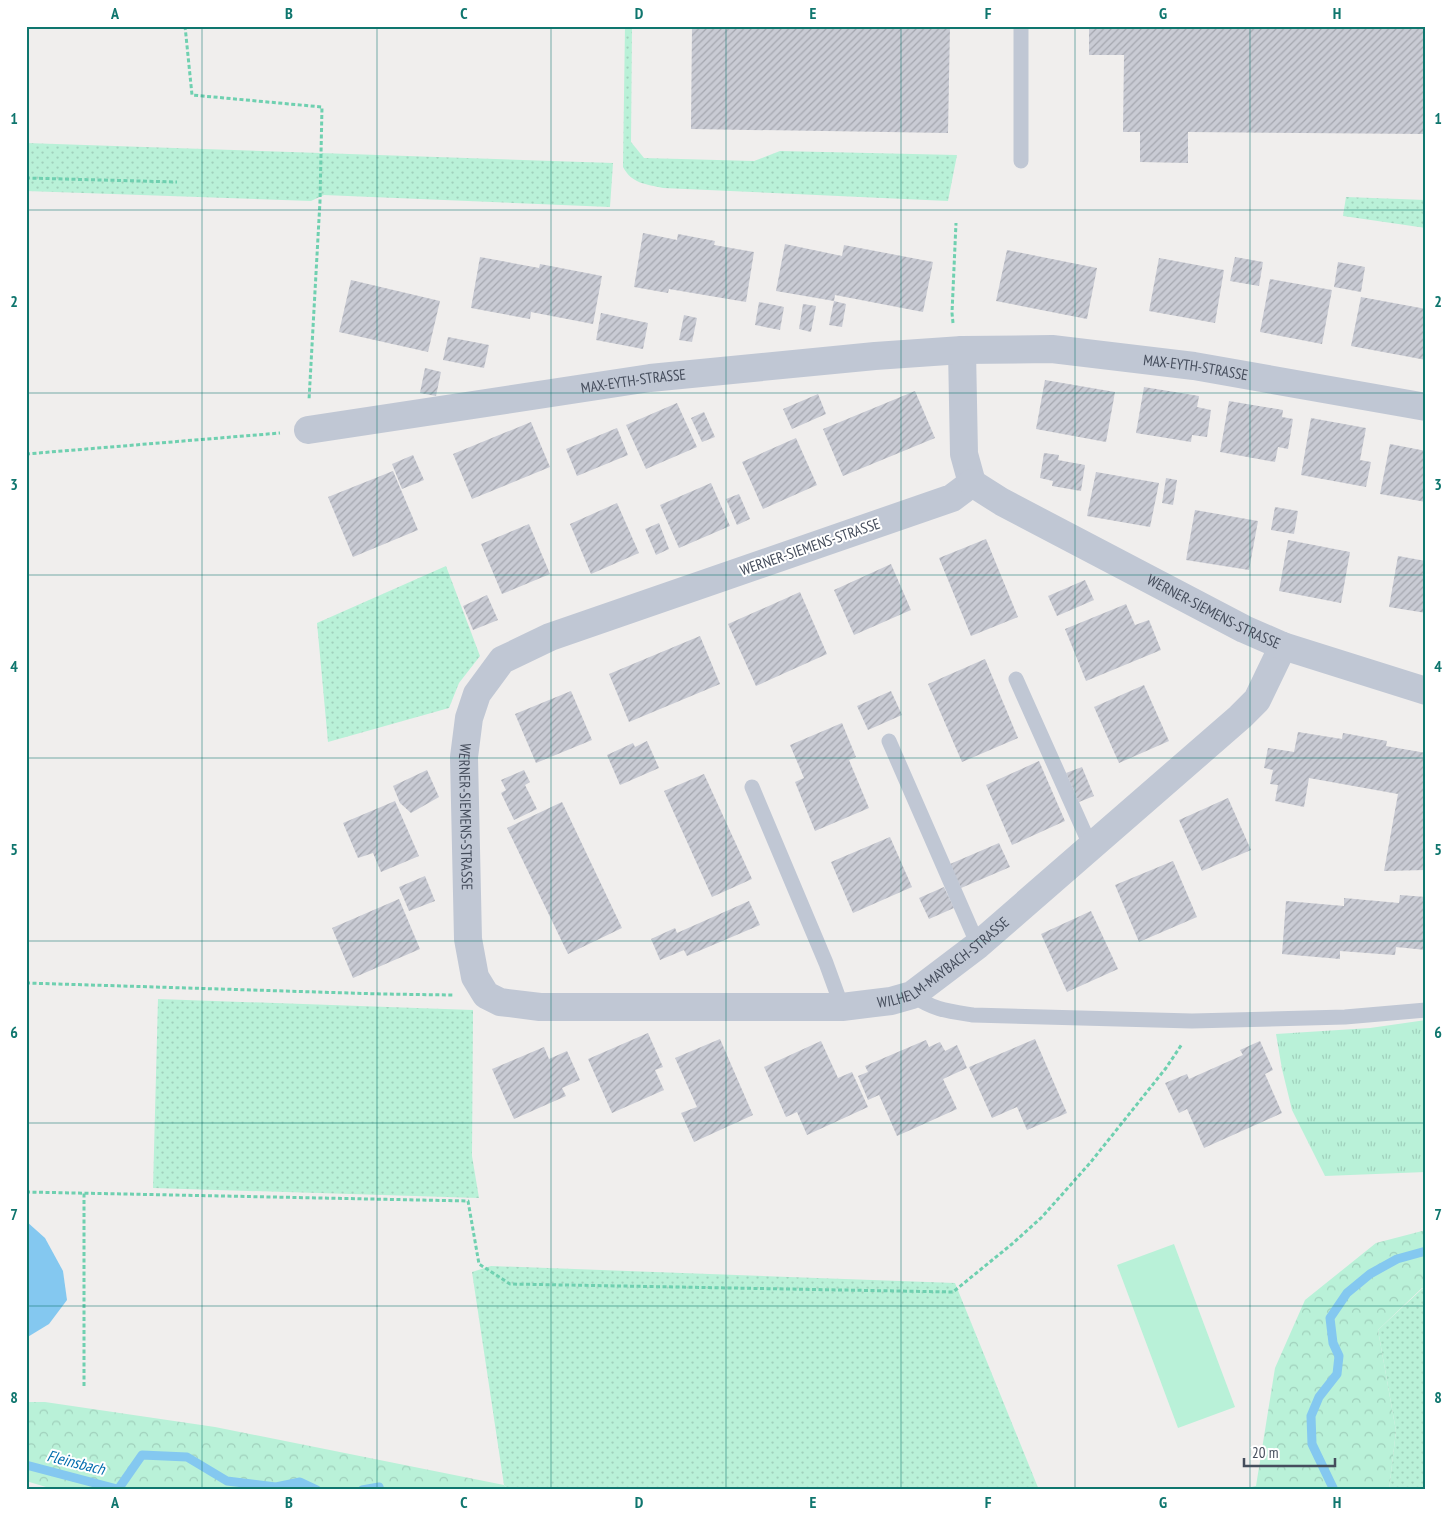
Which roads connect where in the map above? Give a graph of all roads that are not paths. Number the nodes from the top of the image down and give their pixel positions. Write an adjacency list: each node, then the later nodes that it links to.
1 (1021, 26): 2 (lane)
2 (1021, 161)
3 (959, 350): 4 (street, MAX-EYTH-STRASSE); 5 (street, MAX-EYTH-STRASSE); 6 (street)
4 (1426, 407)
5 (308, 430)
6 (972, 483): 7 (street, WERNER-SIEMENS-STRASSE); 15 (street, WERNER-SIEMENS-STRASSE)
7 (1283, 646): 9 (street, WERNER-SIEMENS-STRASSE); 12 (street, WILHELM-MAYBACH-STRASSE)
8 (1016, 679): 12 (lane)
9 (1426, 691)
10 (889, 741): 13 (lane)
11 (752, 787): 16 (lane)
12 (1091, 848): 13 (street, WILHELM-MAYBACH-STRASSE)
13 (978, 945): 14 (street, WILHELM-MAYBACH-STRASSE)
14 (912, 994): 16 (street, WILHELM-MAYBACH-STRASSE); 17 (lane)
15 (486, 995): 16 (street, WILHELM-MAYBACH-STRASSE)
16 (842, 1007)
17 (1426, 1010)

